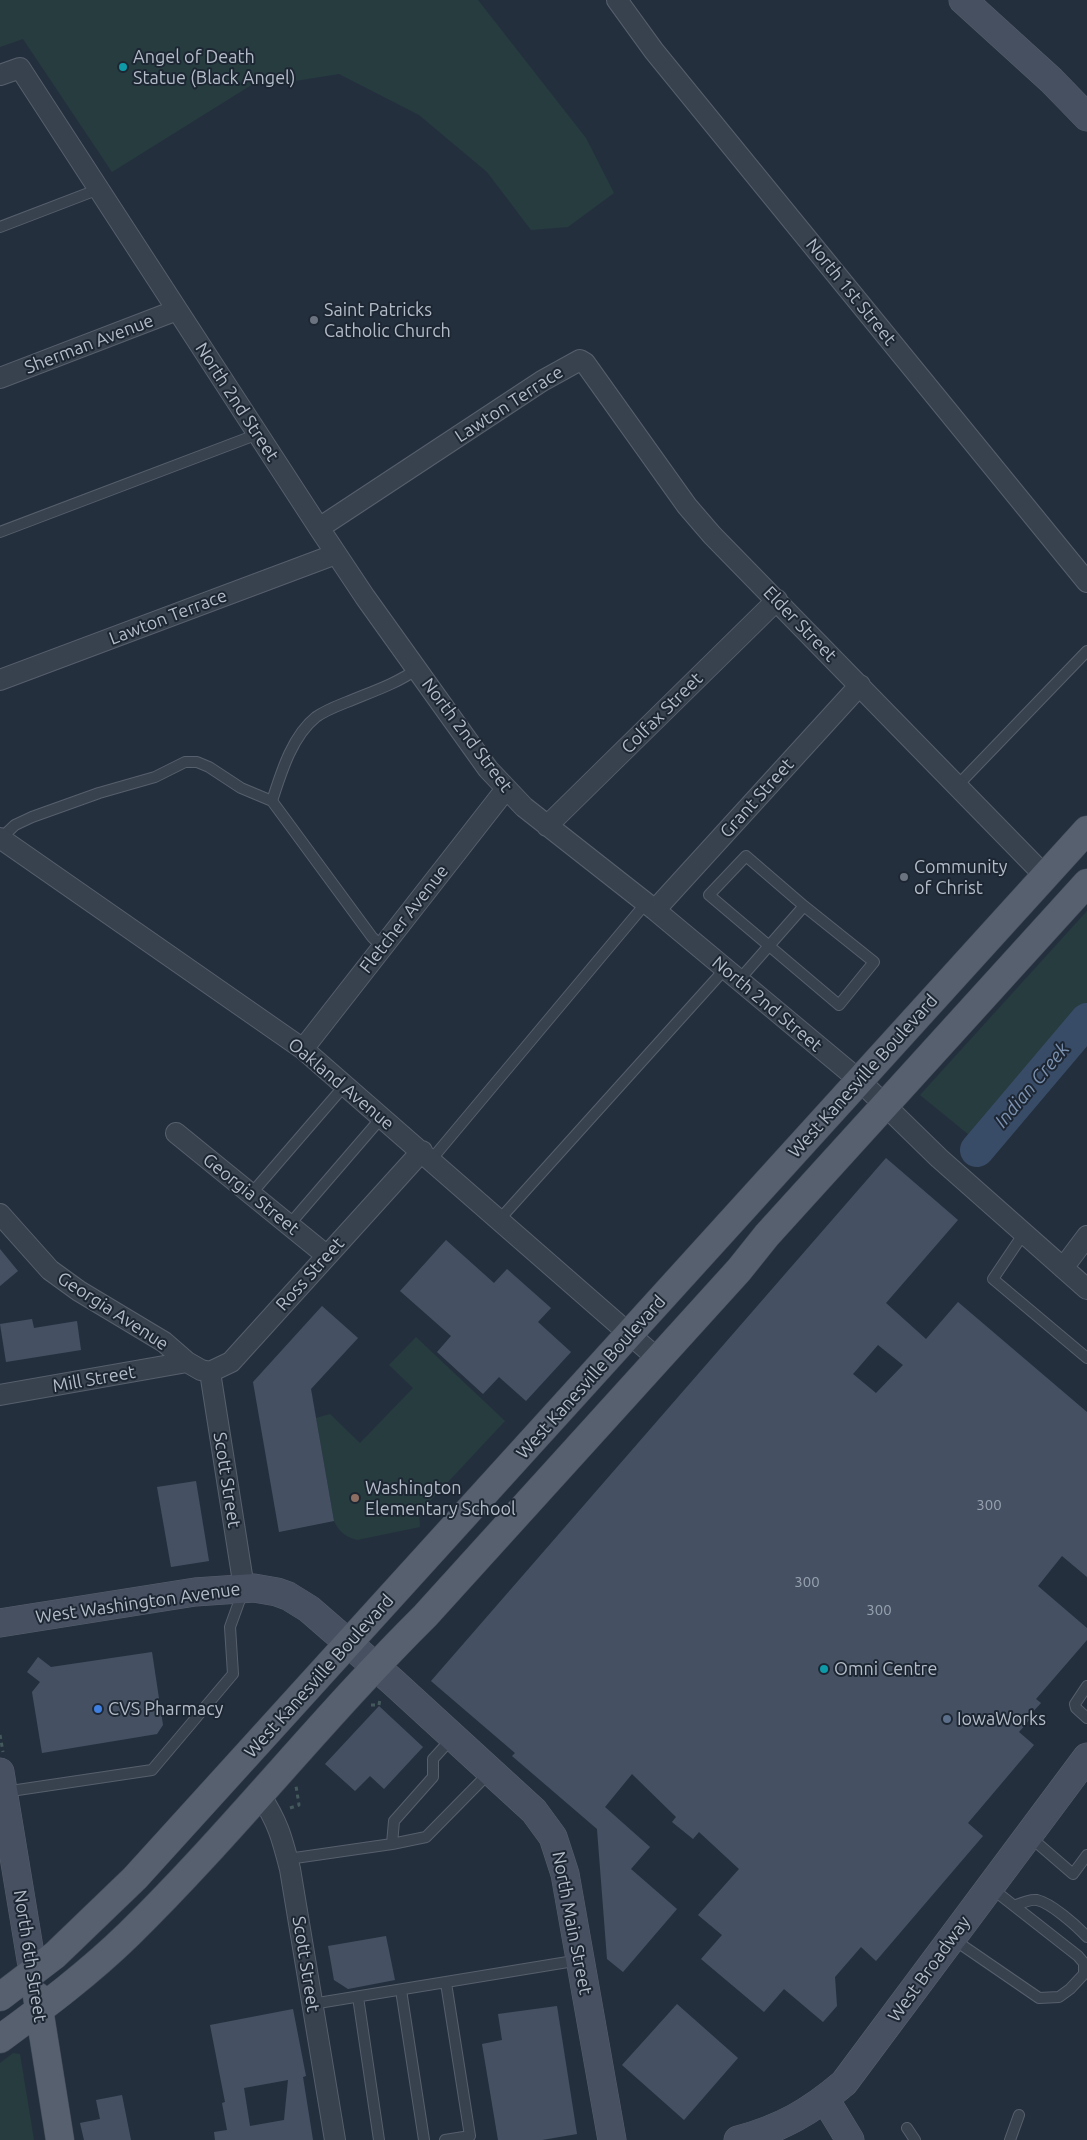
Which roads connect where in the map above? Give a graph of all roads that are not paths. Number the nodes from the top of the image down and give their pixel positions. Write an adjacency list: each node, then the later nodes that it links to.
1 (617, 0): 14 (street, North 1st Street)
2 (963, 0): 4 (main road)
3 (0, 75): 5 (street, North 2nd Street)
4 (1087, 117)
5 (100, 189): 6 (lane); 7 (street, North 2nd Street)
6 (0, 227)
7 (177, 310): 9 (street, Sherman Avenue); 10 (street, North 2nd Street)
8 (574, 362): 11 (street, Lawton Terrace); 15 (street, Elder Street)
9 (0, 378)
10 (258, 434): 11 (street, North 2nd Street); 12 (lane)
11 (319, 528): 13 (street, North 2nd Street)
12 (0, 532)
13 (336, 554): 17 (street, North 2nd Street); 18 (street, Lawton Terrace)
14 (1087, 582)
15 (777, 600): 19 (street, Elder Street); 23 (street, Colfax Street)
16 (1087, 651): 20 (lane)
17 (417, 669): 21 (street, North 2nd Street); 22 (lane)
18 (0, 680)
19 (860, 686): 20 (street, Elder Street); 29 (street, Grant Street)
20 (958, 785): 26 (street, Elder Street)
21 (506, 789): 23 (street, North 2nd Street); 31 (street, Fletcher Avenue)
22 (272, 801): 25 (lane); 31 (lane)
23 (548, 826): 29 (street, North 2nd Street)
24 (1087, 830): 26 (main road, West Kanesville Boulevard)
25 (0, 838): 33 (street, Oakland Avenue)
26 (1045, 876): 34 (main road, West Kanesville Boulevard)
27 (1087, 883): 36 (main road, West Kanesville Boulevard)
28 (804, 906): 30 (lane); 30 (lane); 30 (lane)
29 (650, 907): 32 (street, North 2nd Street); 39 (lane)
30 (769, 946): 32 (lane)
31 (382, 947): 33 (street, Fletcher Avenue)
32 (732, 974): 34 (street, North 2nd Street); 42 (lane)
33 (303, 1049): 35 (street, Oakland Avenue)
34 (859, 1080): 36 (street, North 2nd Street); 49 (main road, West Kanesville Boulevard)
35 (345, 1085): 37 (street, Oakland Avenue); 40 (lane)
36 (884, 1106): 44 (street, North 2nd Street); 51 (main road, West Kanesville Boulevard)
37 (382, 1117): 39 (street, Oakland Avenue); 43 (lane)
38 (176, 1133): 40 (street, Georgia Street)
39 (426, 1156): 42 (street, Oakland Avenue); 46 (street, Ross Street)
40 (251, 1194): 43 (street, Georgia Street)
41 (0, 1214): 52 (street, Georgia Avenue)
42 (498, 1220): 49 (street, Oakland Avenue)
43 (289, 1225): 46 (street, Georgia Street)
44 (1024, 1233): 47 (street, North 2nd Street); 50 (lane)
45 (1087, 1236): 47 (street)
46 (326, 1255): 53 (street, Ross Street)
47 (1063, 1268): 48 (street, North 2nd Street)
48 (1087, 1289)
49 (630, 1334): 51 (street, Oakland Avenue); 57 (main road, West Kanesville Boulevard)
50 (1087, 1358)
51 (658, 1359): 58 (main road, West Kanesville Boulevard)
52 (187, 1362): 53 (street); 54 (street, Mill Street)
53 (210, 1372): 55 (street, Scott Street)
54 (0, 1395)
55 (244, 1588): 56 (main road, West Washington Avenue); 57 (main road, West Washington Avenue); 64 (lane)
56 (0, 1623)
57 (348, 1644): 58 (main road, North Main Street); 77 (main road, West Kanesville Boulevard)
58 (374, 1666): 61 (main road, North Main Street); 65 (main road, West Kanesville Boulevard)
59 (1087, 1686): 60 (lane)
60 (1087, 1718)
61 (453, 1737): 63 (main road, North Main Street); 67 (lane)
62 (1087, 1756): 66 (main road, West Broadway)
63 (491, 1771): 67 (lane); 75 (main road, North Main Street)
64 (2, 1782): 68 (main road, North 6th Street)
65 (260, 1795): 70 (street, Scott Street); 83 (main road, West Kanesville Boulevard)
66 (1028, 1836): 69 (lane); 71 (main road, West Broadway)
67 (392, 1844): 70 (lane)
68 (6, 1852): 77 (main road, North 6th Street)
69 (1087, 1855)
70 (288, 1859): 82 (street, Scott Street)
71 (990, 1887): 72 (lane); 74 (main road, West Broadway)
72 (1014, 1906): 73 (lane); 76 (lane)
73 (1087, 1937)
74 (952, 1938): 76 (lane); 85 (main road, West Broadway)
75 (581, 1960): 78 (lane); 93 (main road, North Main Street)
76 (1086, 1962)
77 (33, 1972): 80 (main road, West Kanesville Boulevard); 83 (main road, North 6th Street)
78 (446, 1982): 79 (lane); 92 (lane)
79 (401, 1990): 81 (lane); 91 (lane)
80 (0, 1997)
81 (358, 1997): 82 (lane); 90 (lane)
82 (312, 2004): 89 (street, Scott Street)
83 (39, 2010): 84 (main road, West Kanesville Boulevard); 88 (main road, North 6th Street)
84 (0, 2039)
85 (825, 2099): 94 (main road, West Broadway); 95 (main road)
86 (1019, 2115): 97 (lane)
87 (907, 2128): 96 (lane)
88 (60, 2140)
89 (335, 2140)
90 (379, 2140)
91 (424, 2140)
92 (445, 2140)
93 (612, 2140)
94 (738, 2140)
95 (850, 2140)
96 (915, 2140)
97 (1010, 2140)

